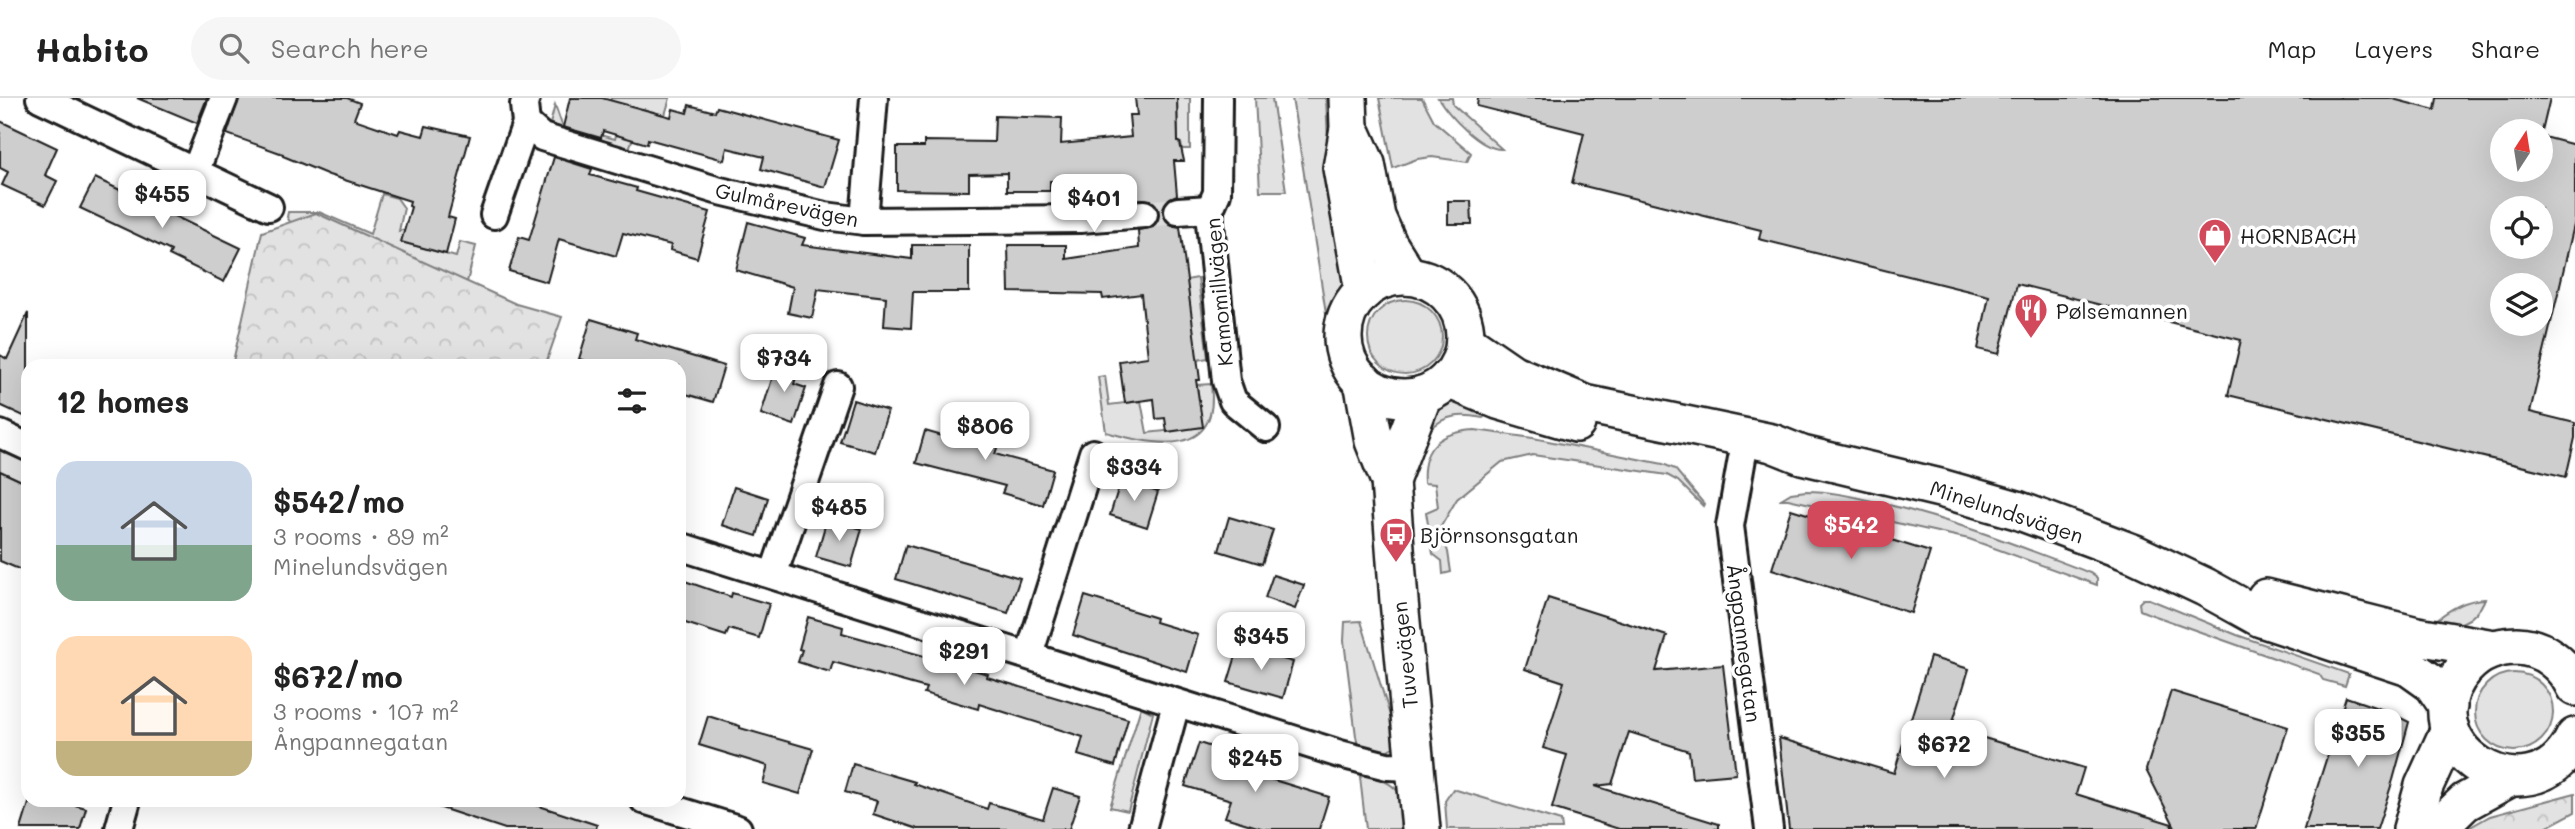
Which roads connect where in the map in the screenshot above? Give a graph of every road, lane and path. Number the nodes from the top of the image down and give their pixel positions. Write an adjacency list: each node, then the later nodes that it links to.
1 (40, 98): 7 (street)
2 (224, 98): 7 (street)
3 (874, 98): 13 (street)
4 (1218, 98): 9 (street, Kamomillvägen)
5 (526, 110): 12 (street, Gulmårevägen); 13 (street, Gulmårevägen)
6 (1349, 113): 14 (main road); 15 (main road)
7 (195, 172): 8 (street)
8 (269, 207)
9 (1210, 209): 10 (street); 20 (street, Kamomillvägen)
10 (1178, 211)
11 (1144, 214): 13 (street, Gulmårevägen)
12 (494, 215)
13 (864, 221)
14 (1408, 276): 15 (main road); 16 (main road)
15 (1364, 291): 17 (main road, Tuvevägen)
16 (1465, 341): 19 (main road, Tuvevägen); 24 (main road, Minelundsvägen)
17 (1363, 382): 19 (main road); 26 (main road, Tuvevägen)
18 (838, 386): 28 (street)
19 (1436, 387): 25 (main road, Minelundsvägen); 26 (main road, Tuvevägen)
20 (1266, 428)
21 (0, 434): 22 (street)
22 (21, 444)
23 (1093, 453): 31 (street)
24 (1802, 455): 25 (main road, Minelundsvägen); 29 (main road, Minelundsvägen)
25 (1742, 458): 44 (street, Ångpannegatan)
26 (1390, 481): 36 (main road, Tuvevägen)
27 (686, 548): 28 (street)
28 (773, 575): 31 (street)
29 (2205, 587): 30 (main road, Minelundsvägen); 34 (main road, Minelundsvägen)
30 (2494, 649): 32 (main road, Minelundsvägen); 34 (main road)
31 (1029, 655): 33 (street)
32 (2575, 687)
33 (1176, 704): 36 (street); 42 (street)
34 (2449, 717): 37 (main road, Minelundsvägen); 45 (main road)
35 (2568, 756): 37 (main road)
36 (1415, 767): 43 (main road, Tuvevägen)
37 (2509, 778): 46 (main road)
38 (125, 807): 40 (street)
39 (667, 807): 41 (street)
40 (119, 829)
41 (738, 829)
42 (1142, 829)
43 (1422, 829)
44 (1769, 829)
45 (2412, 829)
46 (2437, 829)

